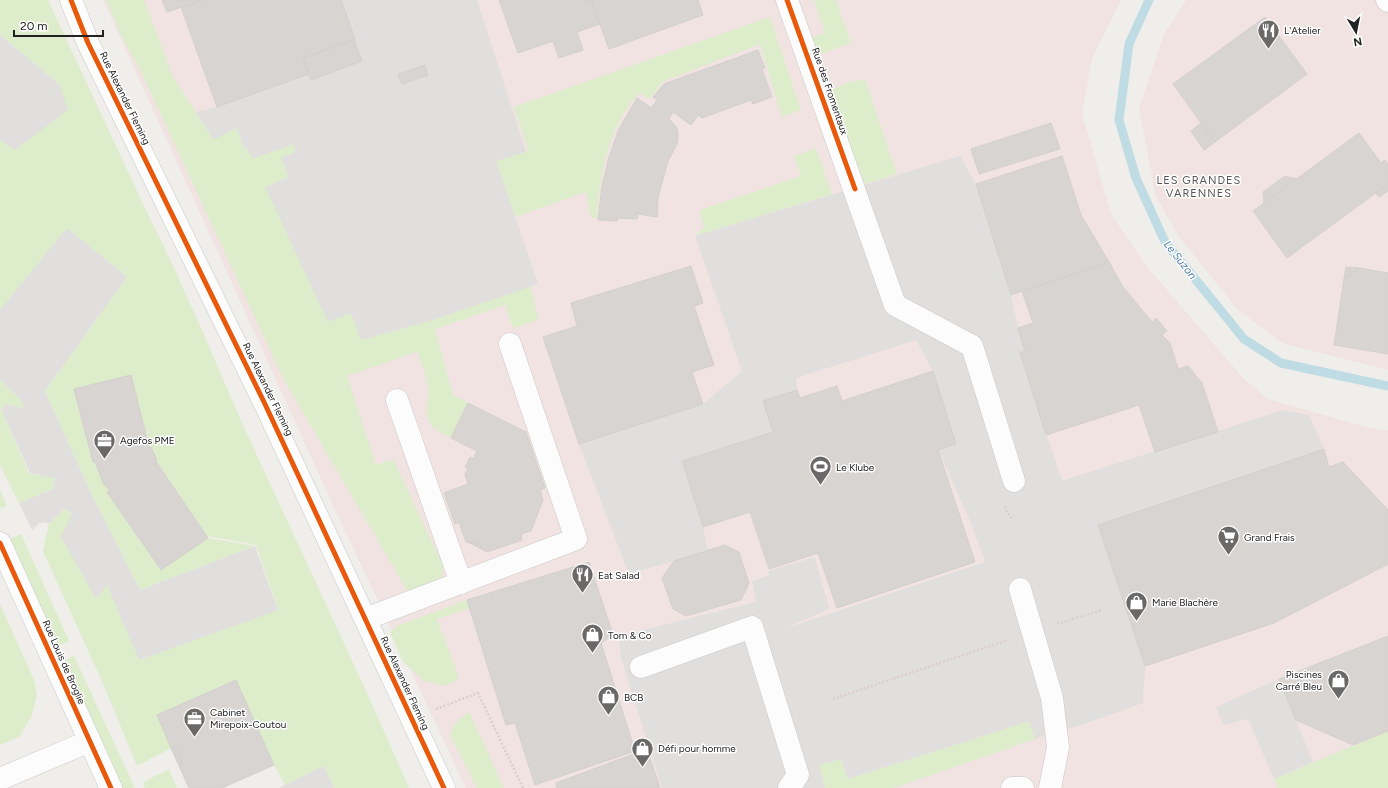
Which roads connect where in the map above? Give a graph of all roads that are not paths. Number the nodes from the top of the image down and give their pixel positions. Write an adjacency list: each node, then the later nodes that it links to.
1 (71, 0): 9 (street, Rue Alexander Fleming)
2 (787, 0): 5 (street, Rue des Fromentaux)
3 (510, 344): 7 (street)
4 (397, 400): 7 (street)
5 (1014, 480)
6 (0, 543): 11 (street, Rue Louis de Broglie)
7 (461, 583): 9 (street)
8 (1020, 589): 18 (street)
9 (365, 619): 14 (street, Rue Alexander Fleming)
10 (641, 668): 15 (street)
11 (90, 741): 12 (street); 13 (street, Rue Louis de Broglie)
12 (0, 779)
13 (111, 788)
14 (444, 788)
15 (789, 788)
16 (1012, 788): 17 (street)
17 (1023, 788)
18 (1050, 788)

